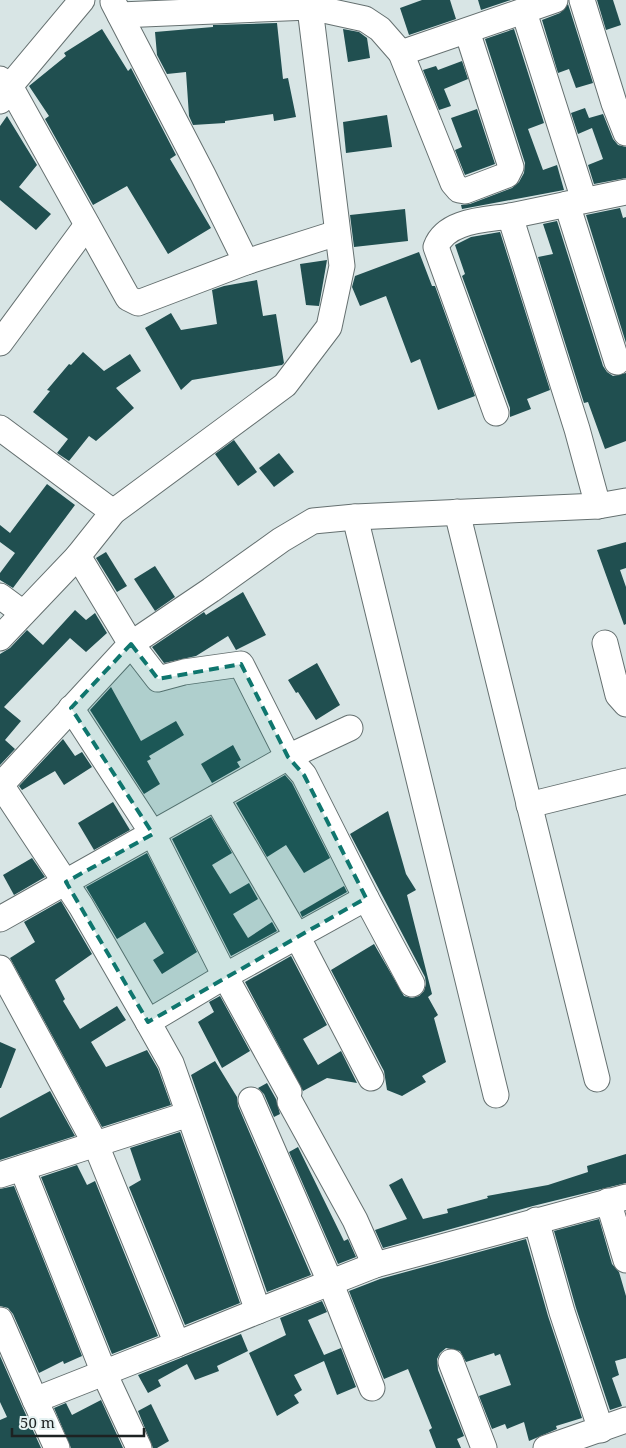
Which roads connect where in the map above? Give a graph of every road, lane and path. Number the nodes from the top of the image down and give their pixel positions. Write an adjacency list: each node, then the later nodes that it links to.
1 (82, 0): 9 (street)
2 (555, 0): 6 (street)
3 (582, 0): 10 (street)
4 (309, 4): 5 (street); 8 (street); 15 (street)
5 (116, 8): 16 (street)
6 (524, 12): 7 (street); 12 (street)
7 (467, 31): 8 (street); 8 (street)
8 (401, 54)
9 (3, 88): 14 (street)
10 (626, 133)
11 (626, 192): 12 (street)
12 (576, 202): 13 (street); 18 (street)
13 (510, 216): 19 (street); 22 (street)
14 (87, 224): 16 (street); 17 (street)
15 (337, 233): 16 (street); 23 (street)
16 (246, 262)
17 (0, 343)
18 (617, 362)
19 (496, 414)
20 (0, 428): 23 (street)
21 (626, 501): 22 (street)
22 (598, 506): 24 (street)
23 (112, 512): 26 (street)
24 (457, 512): 25 (street); 39 (street)
25 (355, 517): 31 (street); 51 (street)
26 (78, 556): 28 (street); 31 (street)
27 (0, 596): 28 (street)
28 (23, 614): 29 (street)
29 (0, 638)
30 (605, 643): 32 (street)
31 (131, 644): 33 (street); 35 (street)
32 (626, 704)
33 (70, 708): 37 (street); 40 (street)
34 (350, 728): 35 (street)
35 (288, 757): 38 (street); 42 (street)
36 (626, 781): 39 (street)
37 (1, 785): 41 (street)
38 (216, 798): 40 (street); 44 (street)
39 (529, 805): 50 (street)
40 (154, 834): 41 (street); 46 (street)
41 (66, 882): 43 (street); 48 (street)
42 (366, 898): 44 (street); 47 (street)
43 (0, 919)
44 (297, 936): 46 (street); 49 (street)
45 (0, 968): 54 (street)
46 (225, 976): 48 (street); 59 (street)
47 (412, 984)
48 (148, 1022): 53 (street)
49 (371, 1078)
50 (597, 1079)
51 (496, 1095)
52 (251, 1100): 60 (street)
53 (189, 1114): 54 (street); 61 (street)
54 (96, 1145): 55 (street); 63 (street)
55 (11, 1172): 65 (street)
56 (617, 1199): 57 (street); 58 (street)
57 (536, 1220): 59 (street); 69 (street)
58 (626, 1260)
59 (375, 1265): 60 (street)
60 (331, 1284): 61 (street); 66 (street)
61 (258, 1311): 63 (street)
62 (0, 1320): 67 (street)
63 (177, 1344): 65 (street)
64 (451, 1362): 73 (street)
65 (104, 1373): 67 (street); 72 (street)
66 (372, 1388)
67 (35, 1400): 71 (street)
68 (626, 1420): 69 (street)
69 (601, 1430): 70 (street)
70 (579, 1442): 74 (street)
71 (57, 1448)
72 (138, 1448)
73 (484, 1448)
74 (546, 1448)

